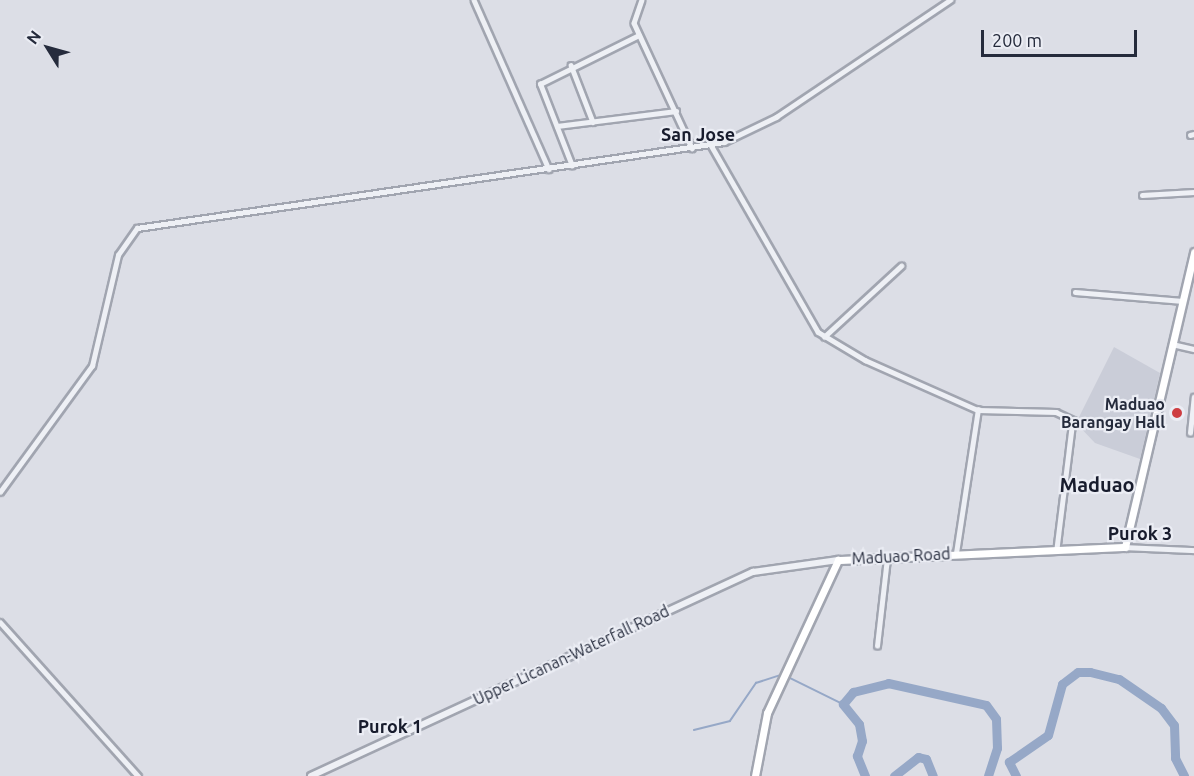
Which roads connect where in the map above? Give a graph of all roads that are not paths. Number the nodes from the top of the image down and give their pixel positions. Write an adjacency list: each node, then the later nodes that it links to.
1 (474, 0): 12 (street)
2 (642, 0): 4 (street)
3 (950, 0): 9 (street)
4 (639, 35): 5 (street); 6 (street)
5 (571, 65): 7 (street); 8 (street)
6 (676, 111): 7 (street); 10 (street)
7 (593, 122): 8 (street)
8 (557, 126): 11 (street)
9 (711, 145): 10 (street); 19 (street)
10 (692, 147): 11 (street)
11 (572, 166): 12 (street)
12 (549, 169): 25 (street)
13 (1194, 192): 14 (street)
14 (1142, 195)
15 (1194, 252): 18 (main road)
16 (901, 266): 19 (street)
17 (1075, 292): 18 (street)
18 (1183, 301): 20 (main road)
19 (824, 337): 23 (street)
20 (1172, 344): 21 (street); 26 (main road)
21 (1194, 349)
22 (1194, 397): 24 (street)
23 (978, 410): 27 (street); 29 (street)
24 (1190, 433)
25 (0, 492)
26 (1125, 547): 27 (main road, Maduao Road); 28 (street)
27 (1057, 549): 29 (main road, Maduao Road)
28 (1194, 550)
29 (956, 553): 30 (main road, Maduao Road)
30 (887, 558): 31 (main road, Maduao Road); 33 (street)
31 (838, 560): 35 (street, Upper Licanan-Waterfall Road); 36 (main road, Maduao Road)
32 (0, 622): 34 (street)
33 (877, 646)
34 (138, 776)
35 (311, 776)
36 (755, 776)

